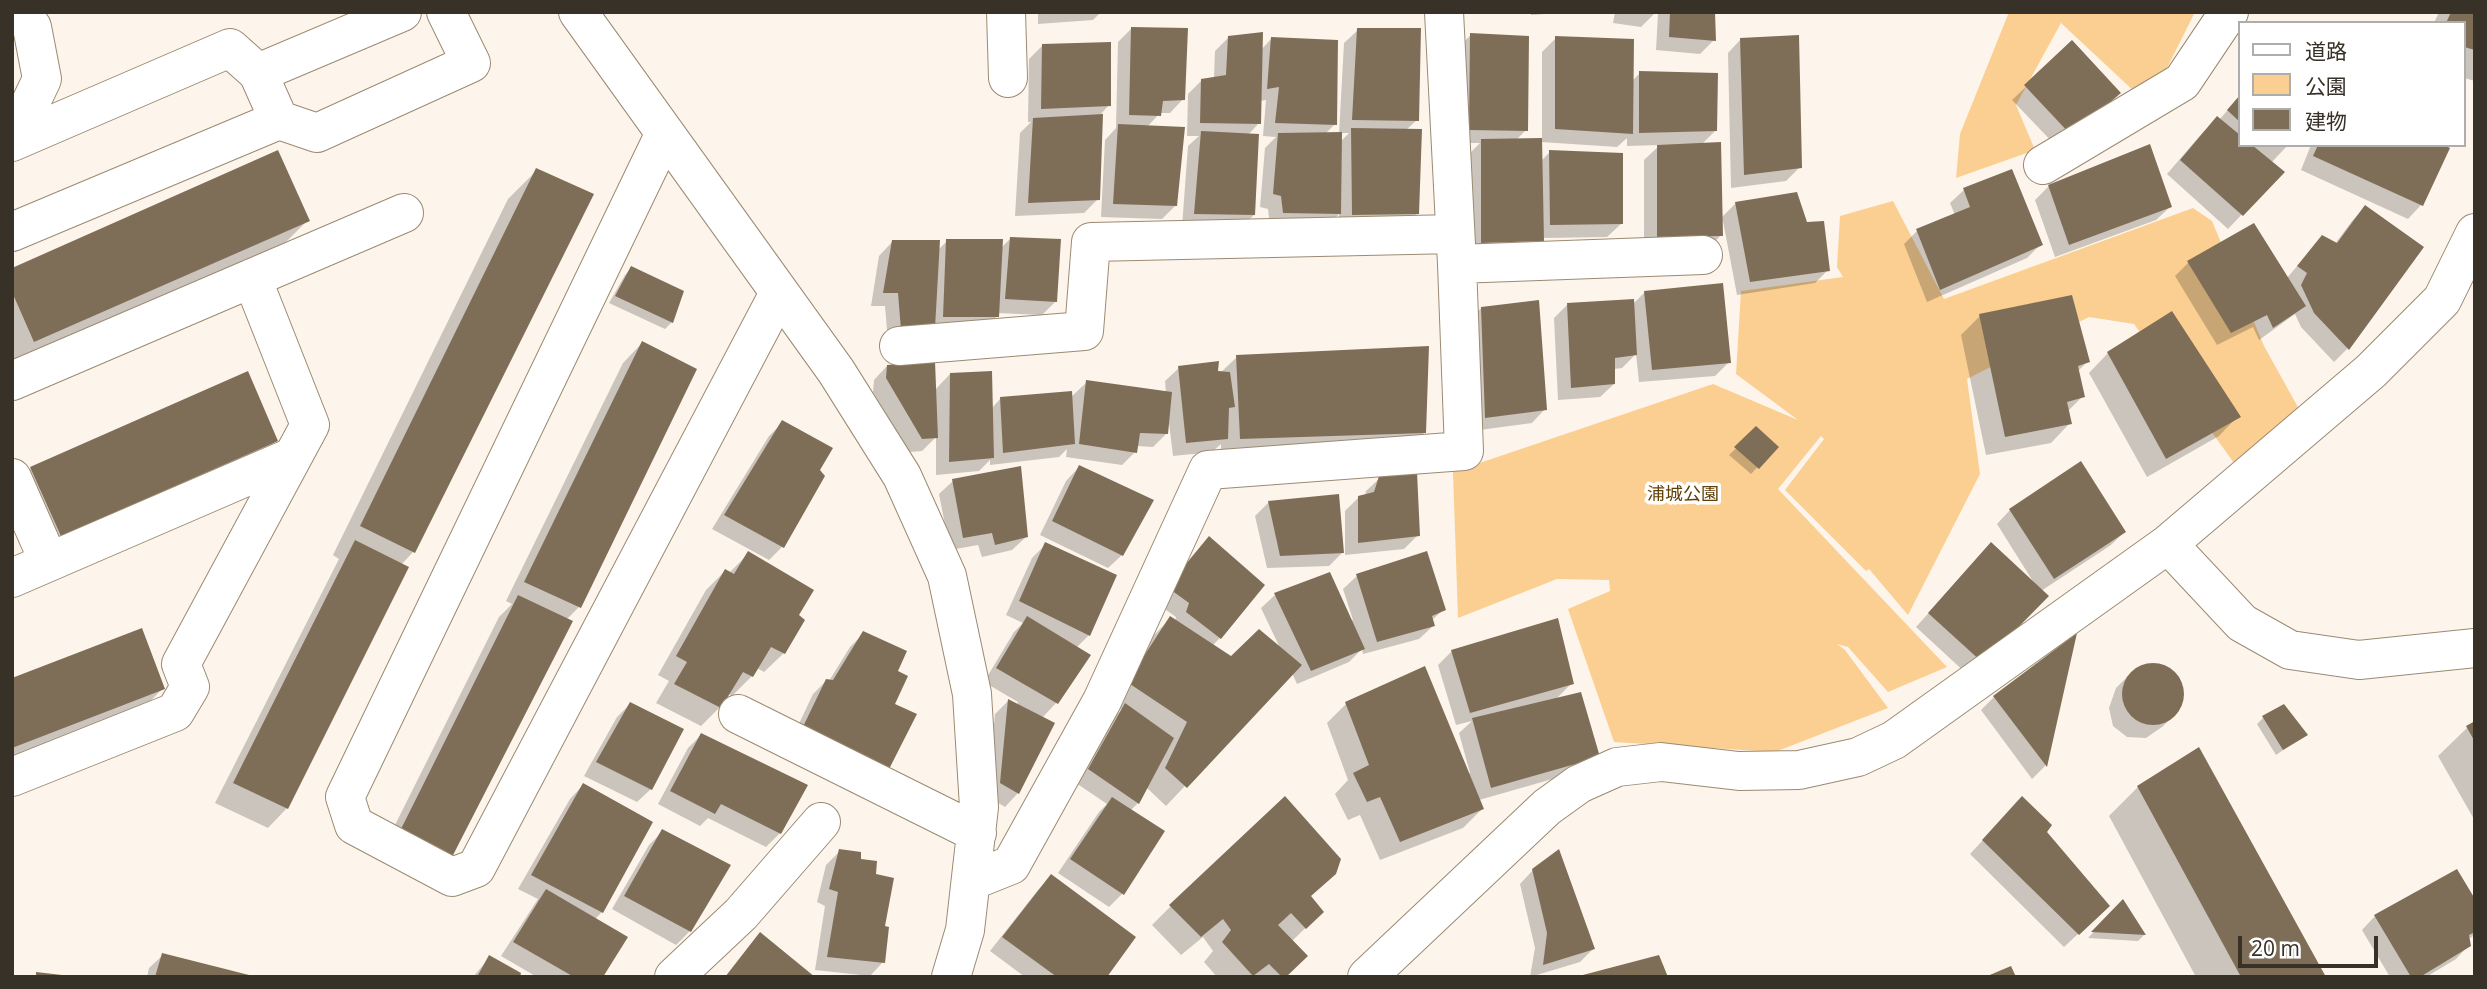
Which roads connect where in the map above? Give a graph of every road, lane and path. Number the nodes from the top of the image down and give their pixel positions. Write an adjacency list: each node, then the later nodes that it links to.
1 (19, 12): 12 (street)
2 (402, 12): 8 (street)
3 (446, 12): 10 (street)
4 (578, 12): 11 (street)
5 (1006, 12): 9 (street)
6 (1444, 12): 17 (street)
7 (2229, 12): 13 (street)
8 (258, 73): 10 (street); 12 (street)
9 (1008, 78)
10 (279, 120): 15 (street)
11 (665, 133): 20 (street); 20 (street)
12 (12, 142)
13 (2042, 165)
14 (404, 213): 19 (street)
15 (12, 232)
16 (2475, 233): 21 (street)
17 (1456, 249): 18 (street); 22 (street); 34 (street)
18 (1703, 255)
19 (252, 278): 23 (street); 24 (street)
20 (779, 293): 33 (street)
21 (2458, 303): 26 (street)
22 (899, 346)
23 (12, 381)
24 (292, 457): 27 (street); 31 (street)
25 (12, 478): 27 (street)
26 (2168, 544): 29 (street); 35 (street)
27 (49, 562): 28 (street)
28 (12, 578)
29 (2475, 648)
30 (738, 714): 33 (street)
31 (12, 777)
32 (821, 821): 36 (street)
33 (977, 833): 34 (street)
34 (971, 881): 37 (street)
35 (1411, 959): 38 (street)
36 (674, 977)
37 (951, 977)
38 (1367, 977)

